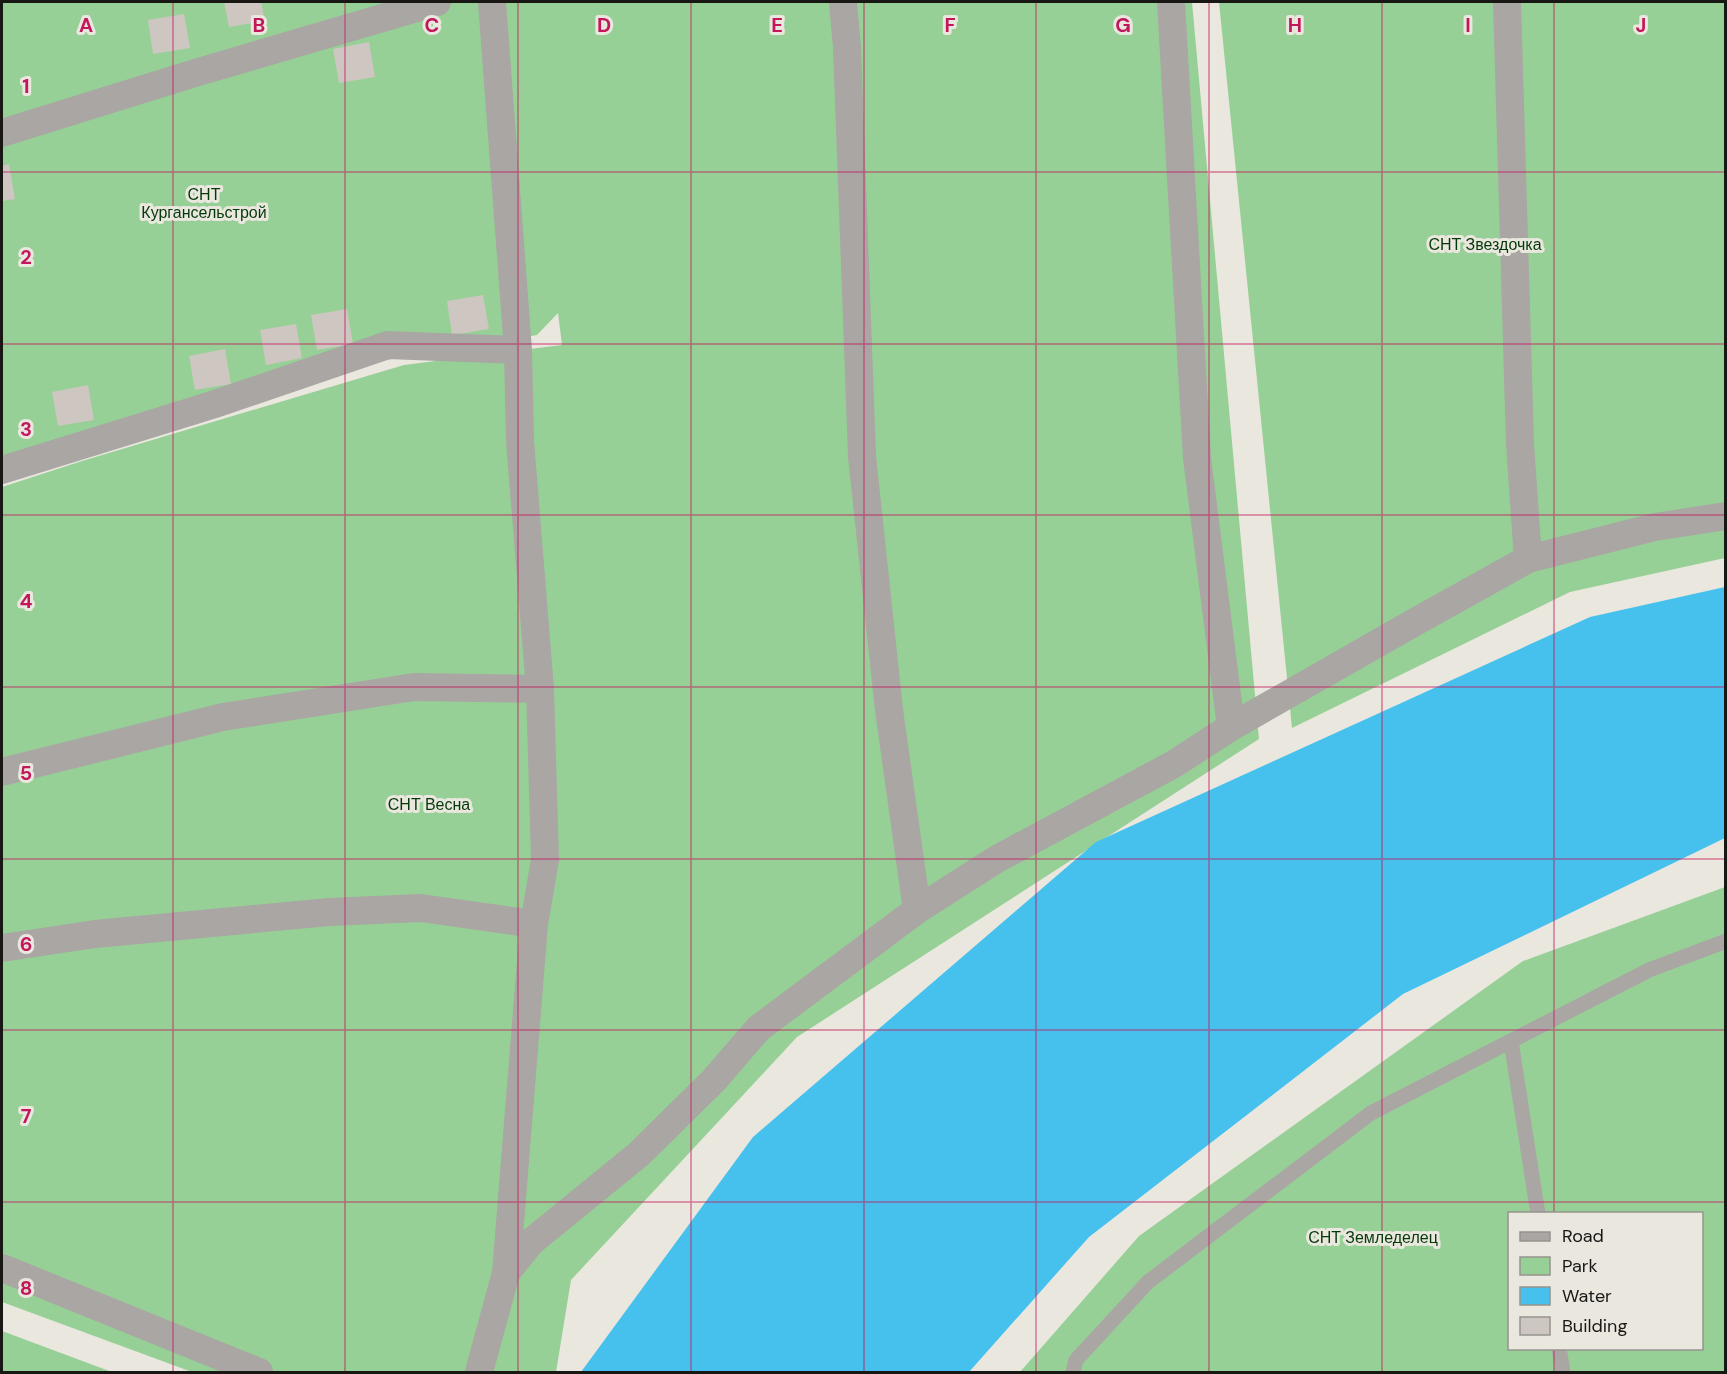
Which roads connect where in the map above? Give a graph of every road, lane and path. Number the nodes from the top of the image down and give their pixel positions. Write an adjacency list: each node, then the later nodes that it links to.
1 (437, 2): 6 (street)
2 (492, 2): 7 (street)
3 (843, 2): 14 (street)
4 (1171, 2): 12 (street)
5 (1507, 2): 10 (street)
6 (2, 133)
7 (518, 350): 8 (street); 11 (street)
8 (2, 470)
9 (1725, 516): 10 (street)
10 (1528, 559): 12 (street)
11 (540, 688): 13 (street); 15 (street)
12 (1231, 727): 14 (street)
13 (2, 772)
14 (917, 910): 21 (street)
15 (534, 924): 17 (street); 21 (street)
16 (1725, 941): 18 (lane)
17 (2, 948)
18 (1511, 1041): 19 (lane); 25 (lane)
19 (1538, 1212)
20 (2, 1268): 23 (street)
21 (506, 1273): 24 (street)
22 (1559, 1350): 26 (lane)
23 (259, 1372)
24 (479, 1372)
25 (1073, 1372)
26 (1563, 1372)

